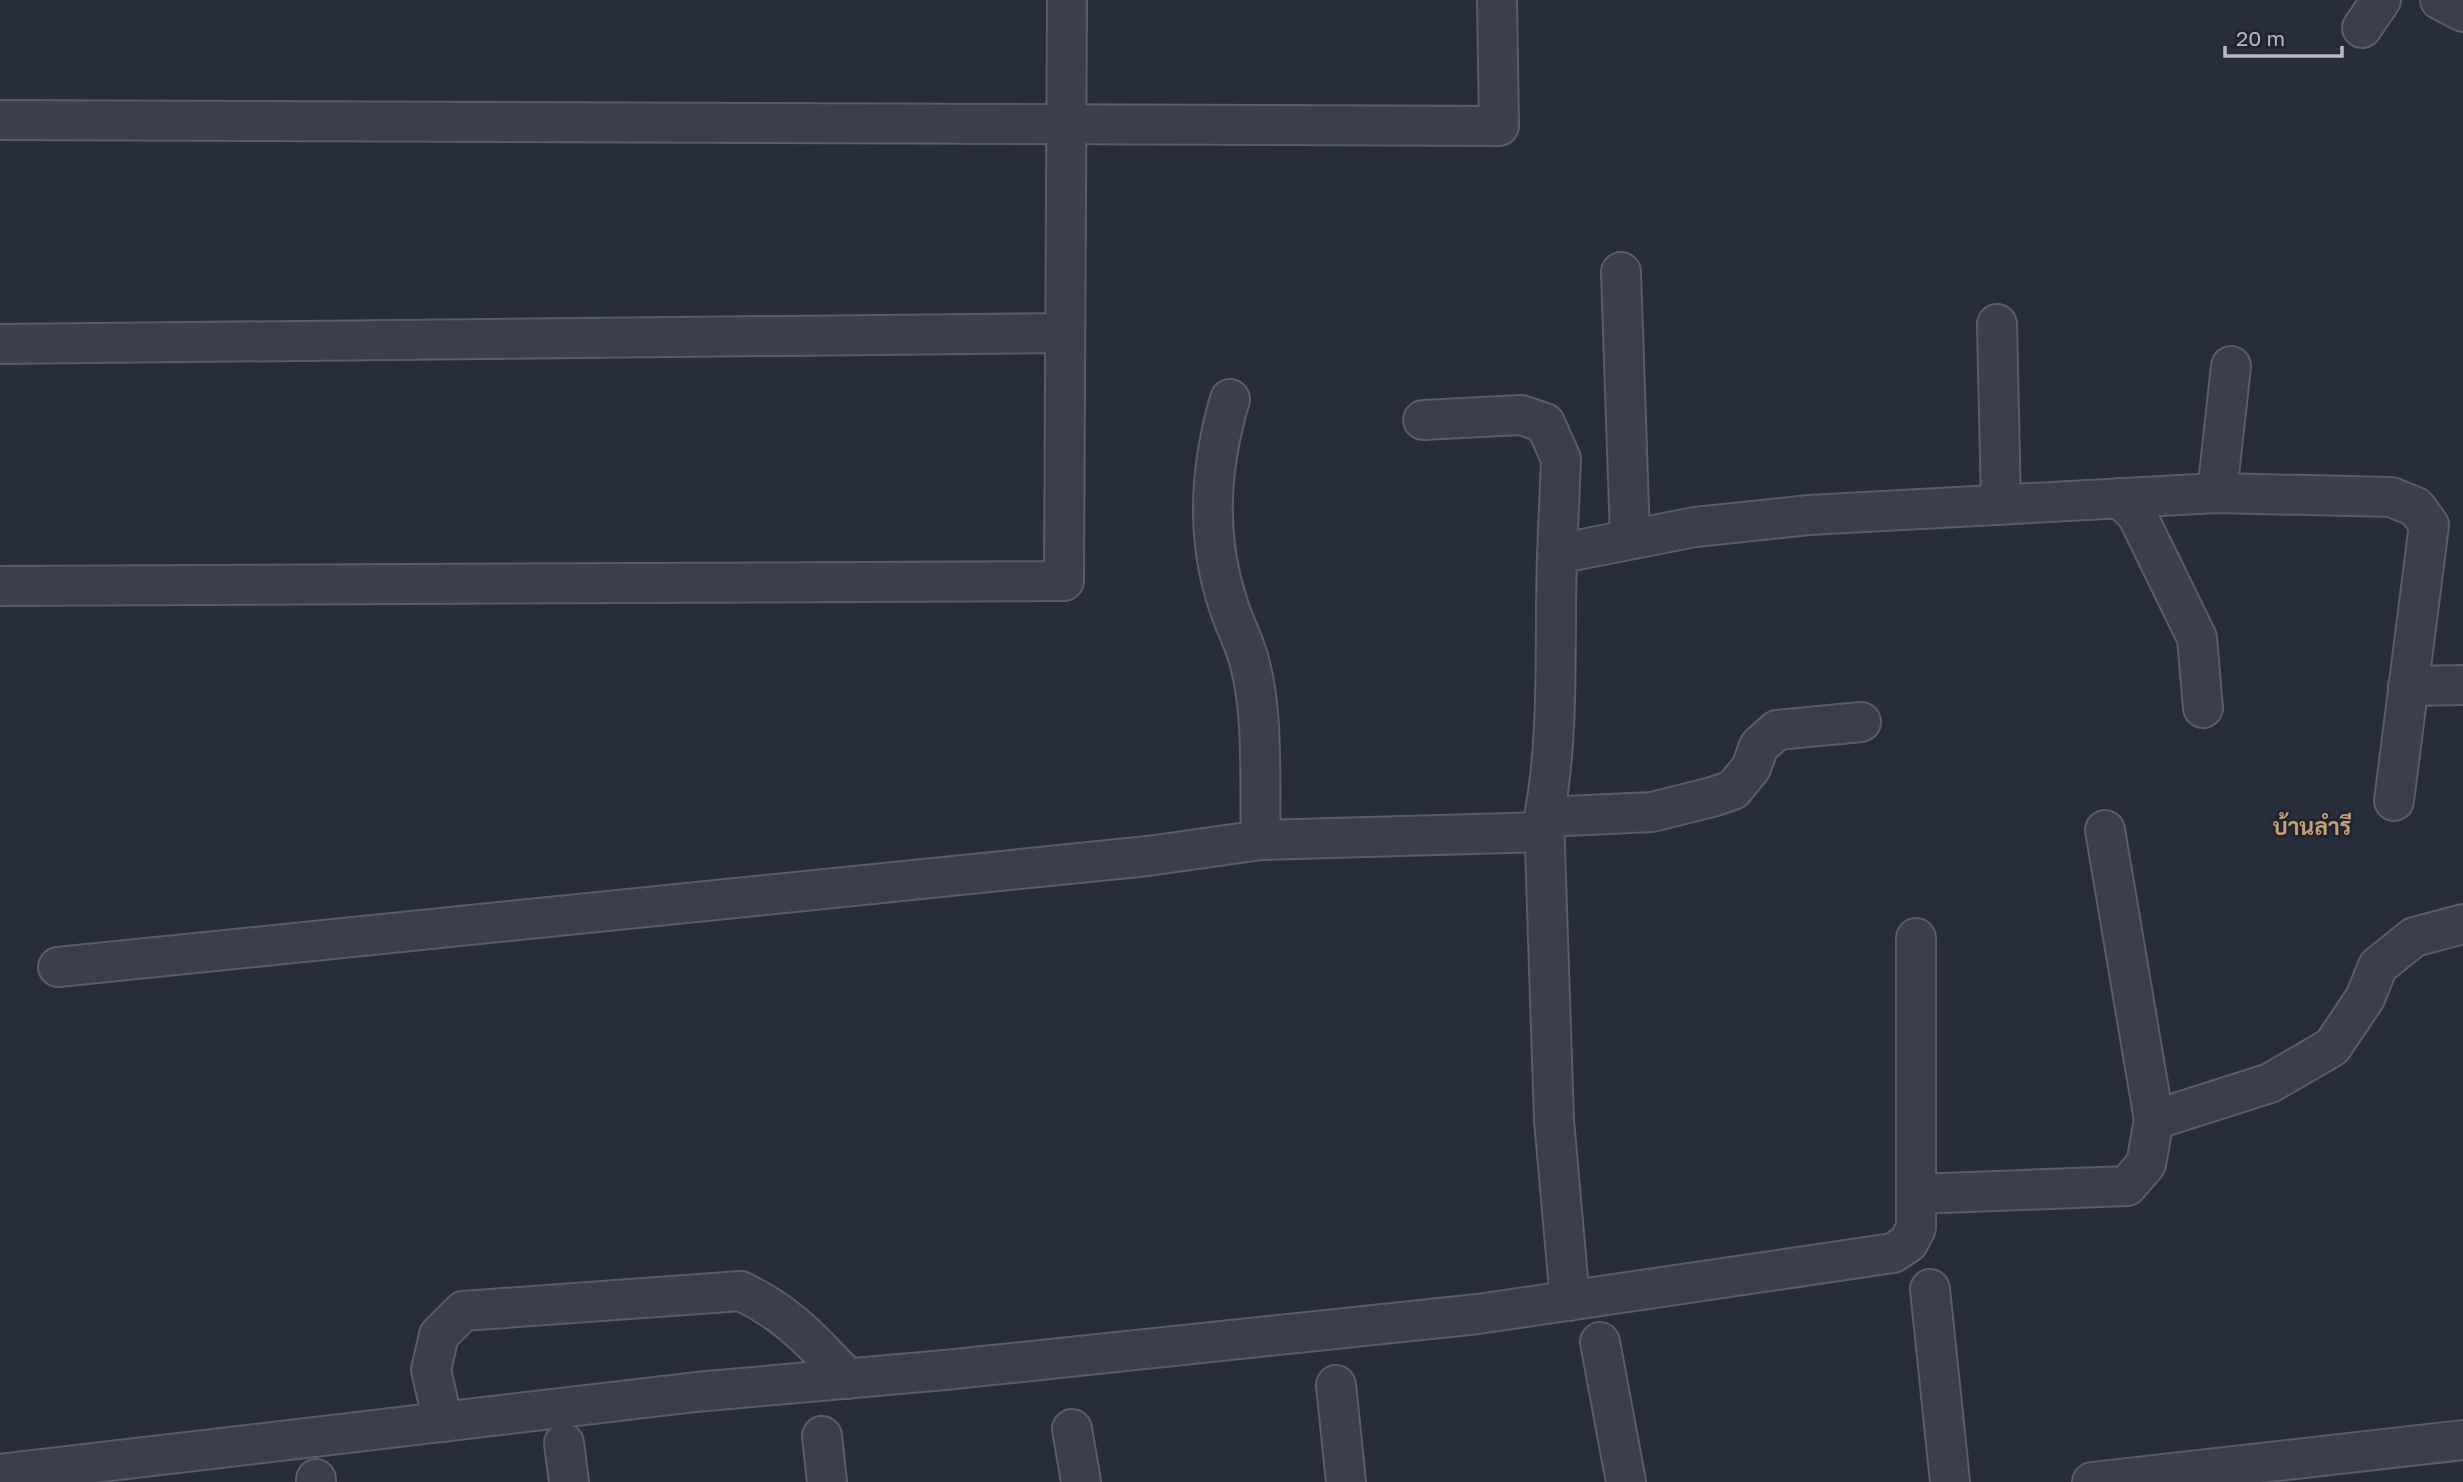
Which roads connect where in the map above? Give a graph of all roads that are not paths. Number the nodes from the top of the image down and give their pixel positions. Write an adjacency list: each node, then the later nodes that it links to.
1 (1067, 0): 6 (street)
2 (1497, 0): 6 (street)
3 (2440, 0): 4 (street)
4 (2463, 12)
5 (0, 120): 6 (street)
6 (1066, 123): 9 (street)
7 (1621, 272): 17 (street)
8 (1997, 324): 16 (street)
9 (1065, 333): 10 (street); 19 (street)
10 (0, 344)
11 (2231, 366): 14 (street)
12 (1230, 399): 27 (street)
13 (1423, 420): 18 (street)
14 (2217, 493): 15 (street); 21 (street)
15 (2120, 498): 16 (street); 22 (street)
16 (2001, 504): 17 (street)
17 (1630, 538): 18 (street)
18 (1557, 554): 25 (street)
19 (0, 586)
20 (2463, 685): 21 (street)
21 (2408, 687): 24 (street)
22 (2203, 708)
23 (1861, 722): 25 (street)
24 (2395, 801)
25 (1544, 824): 27 (street); 34 (street)
26 (2105, 830): 31 (street)
27 (1261, 839): 30 (street)
28 (2463, 924): 31 (street)
29 (1916, 938): 32 (street)
30 (58, 967)
31 (2154, 1120): 32 (street)
32 (1917, 1194): 34 (street)
33 (1930, 1289): 49 (street)
34 (1570, 1301): 36 (street)
35 (1600, 1342): 48 (street)
36 (848, 1379): 38 (street); 38 (street)
37 (1336, 1385): 47 (street)
38 (443, 1422): 43 (street)
39 (1072, 1429): 46 (street)
40 (822, 1436): 45 (street)
41 (2463, 1440): 50 (street)
42 (564, 1443): 44 (street)
43 (0, 1474)
44 (569, 1482)
45 (827, 1482)
46 (1081, 1482)
47 (1346, 1482)
48 (1626, 1482)
49 (1950, 1482)
50 (2092, 1482)

